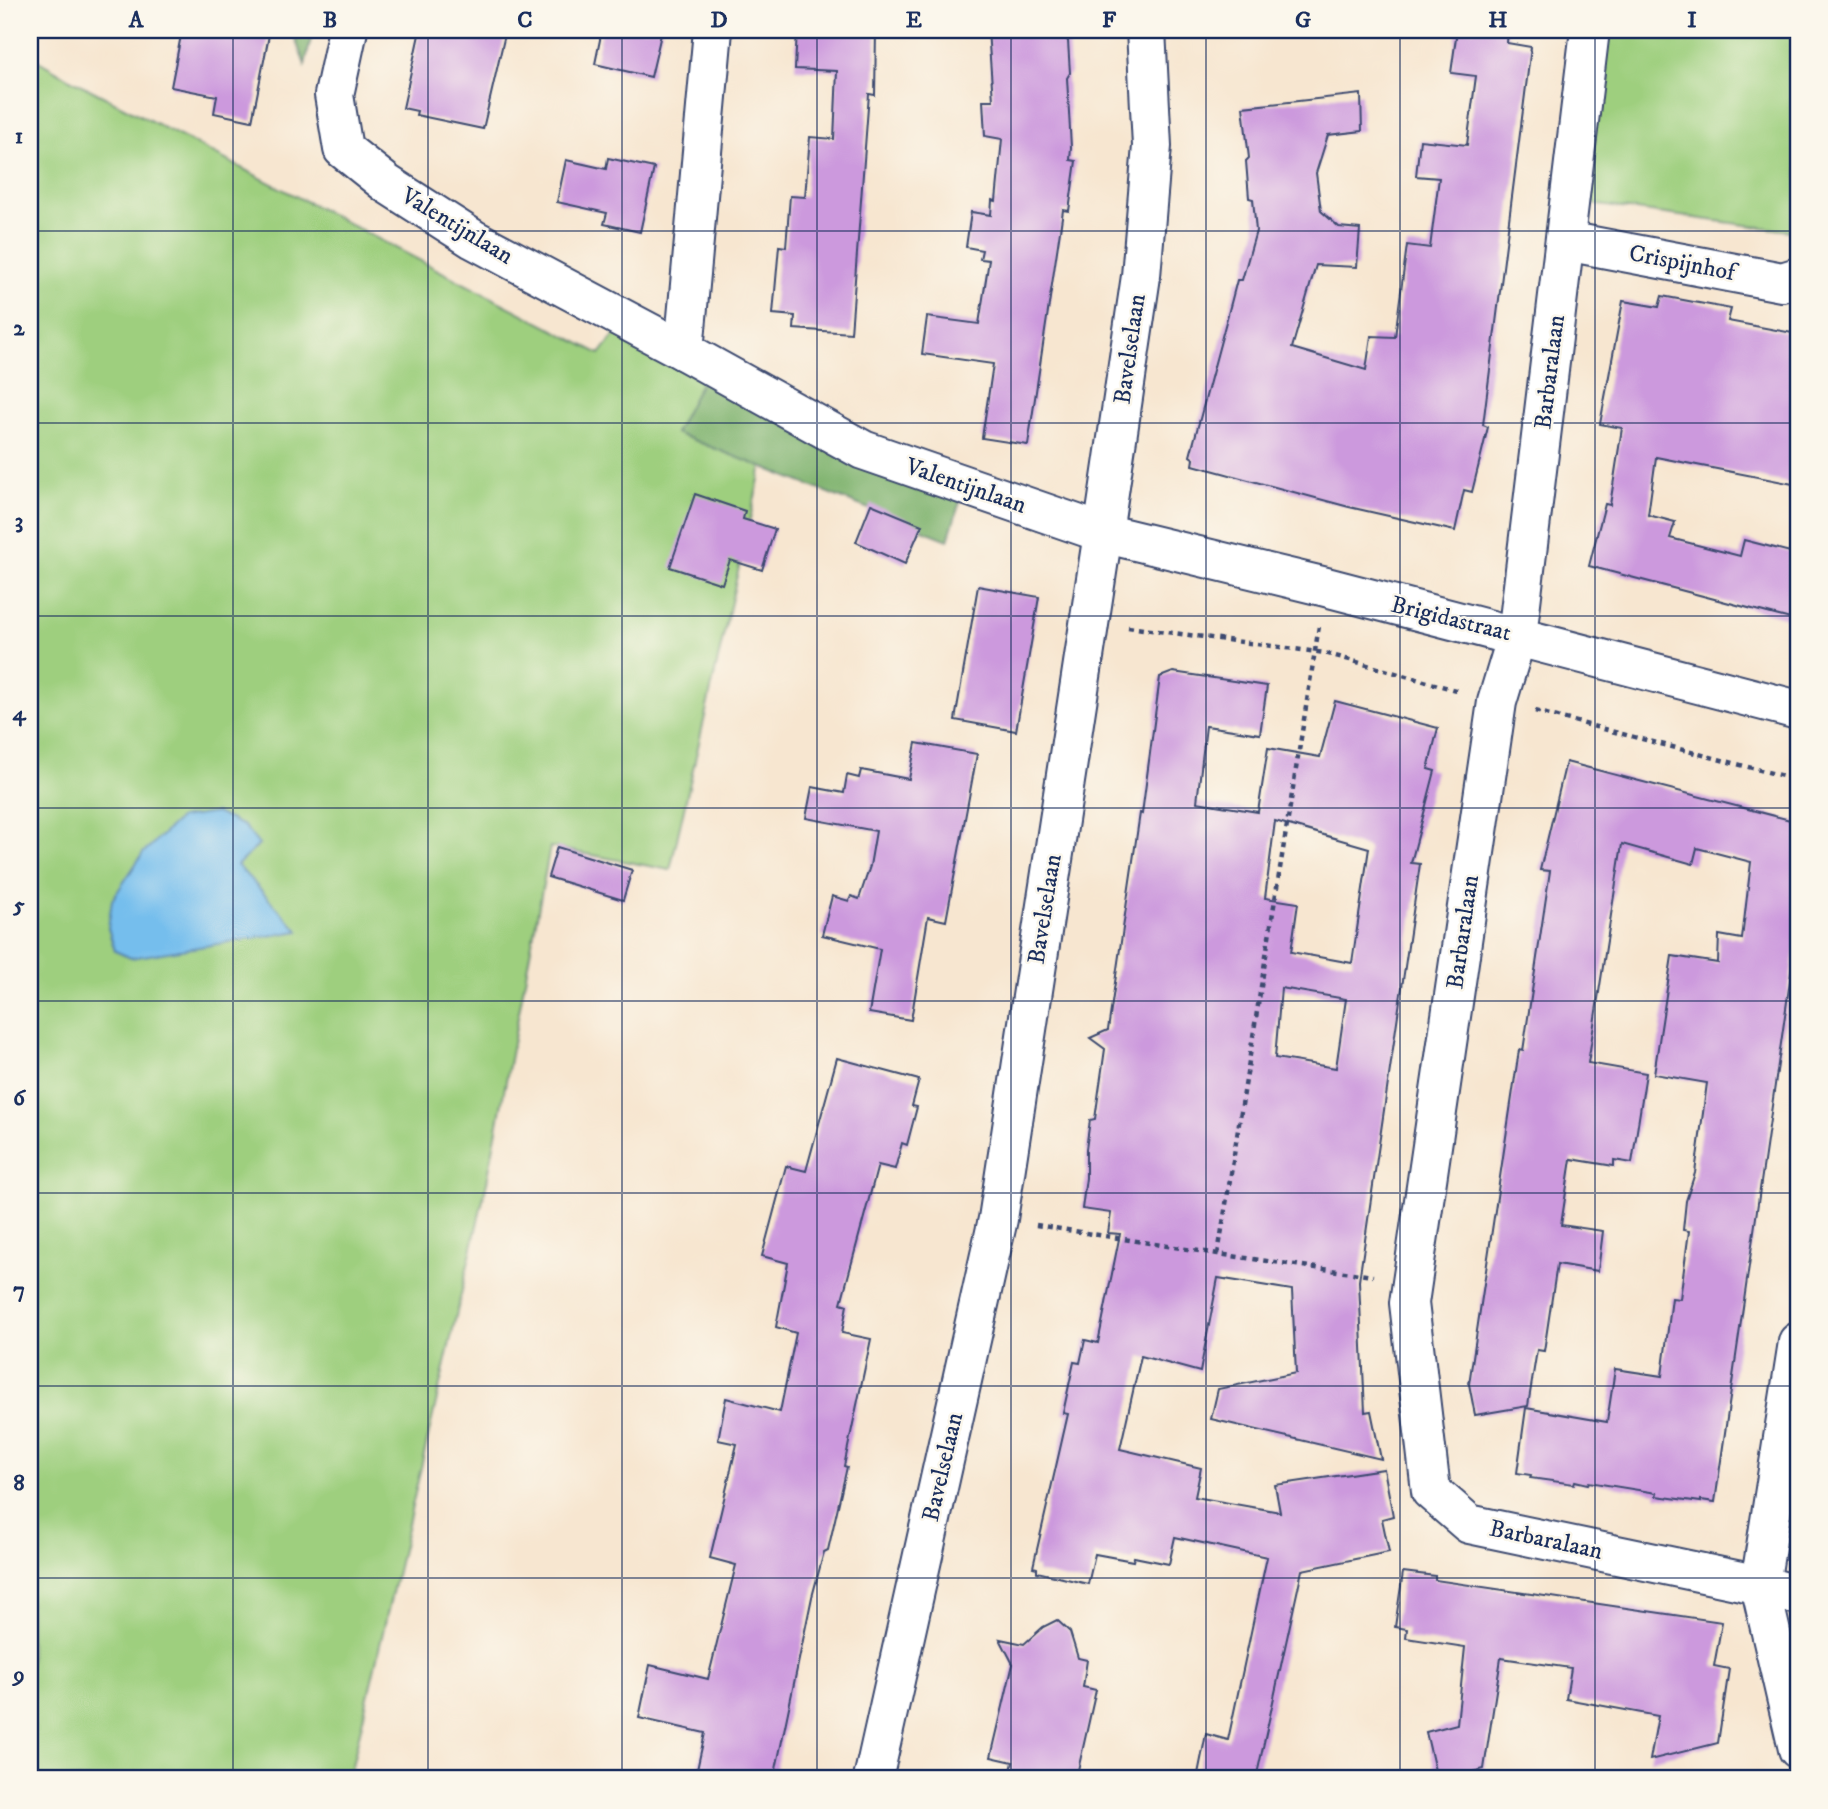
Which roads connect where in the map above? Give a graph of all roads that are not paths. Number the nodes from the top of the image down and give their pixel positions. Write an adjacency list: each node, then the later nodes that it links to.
1 (348, 30): 7 (street, Valentijnlaan)
2 (713, 30): 7 (street)
3 (1146, 30): 8 (street, Bavelselaan)
4 (1590, 30): 5 (street, Barbaralaan)
5 (1566, 241): 6 (street, Crispijnhof); 9 (street, Barbaralaan)
6 (1798, 277)
7 (684, 351): 8 (street, Valentijnlaan)
8 (1103, 533): 9 (street, Brigidastraat); 15 (street, Bavelselaan)
9 (1517, 636): 10 (street, Brigidastraat); 12 (street, Barbaralaan)
10 (1798, 710)
11 (1798, 1342): 12 (street)
12 (1760, 1585): 13 (street, Barbaralaan); 14 (street)
13 (1798, 1595)
14 (1798, 1749)
15 (873, 1779)

